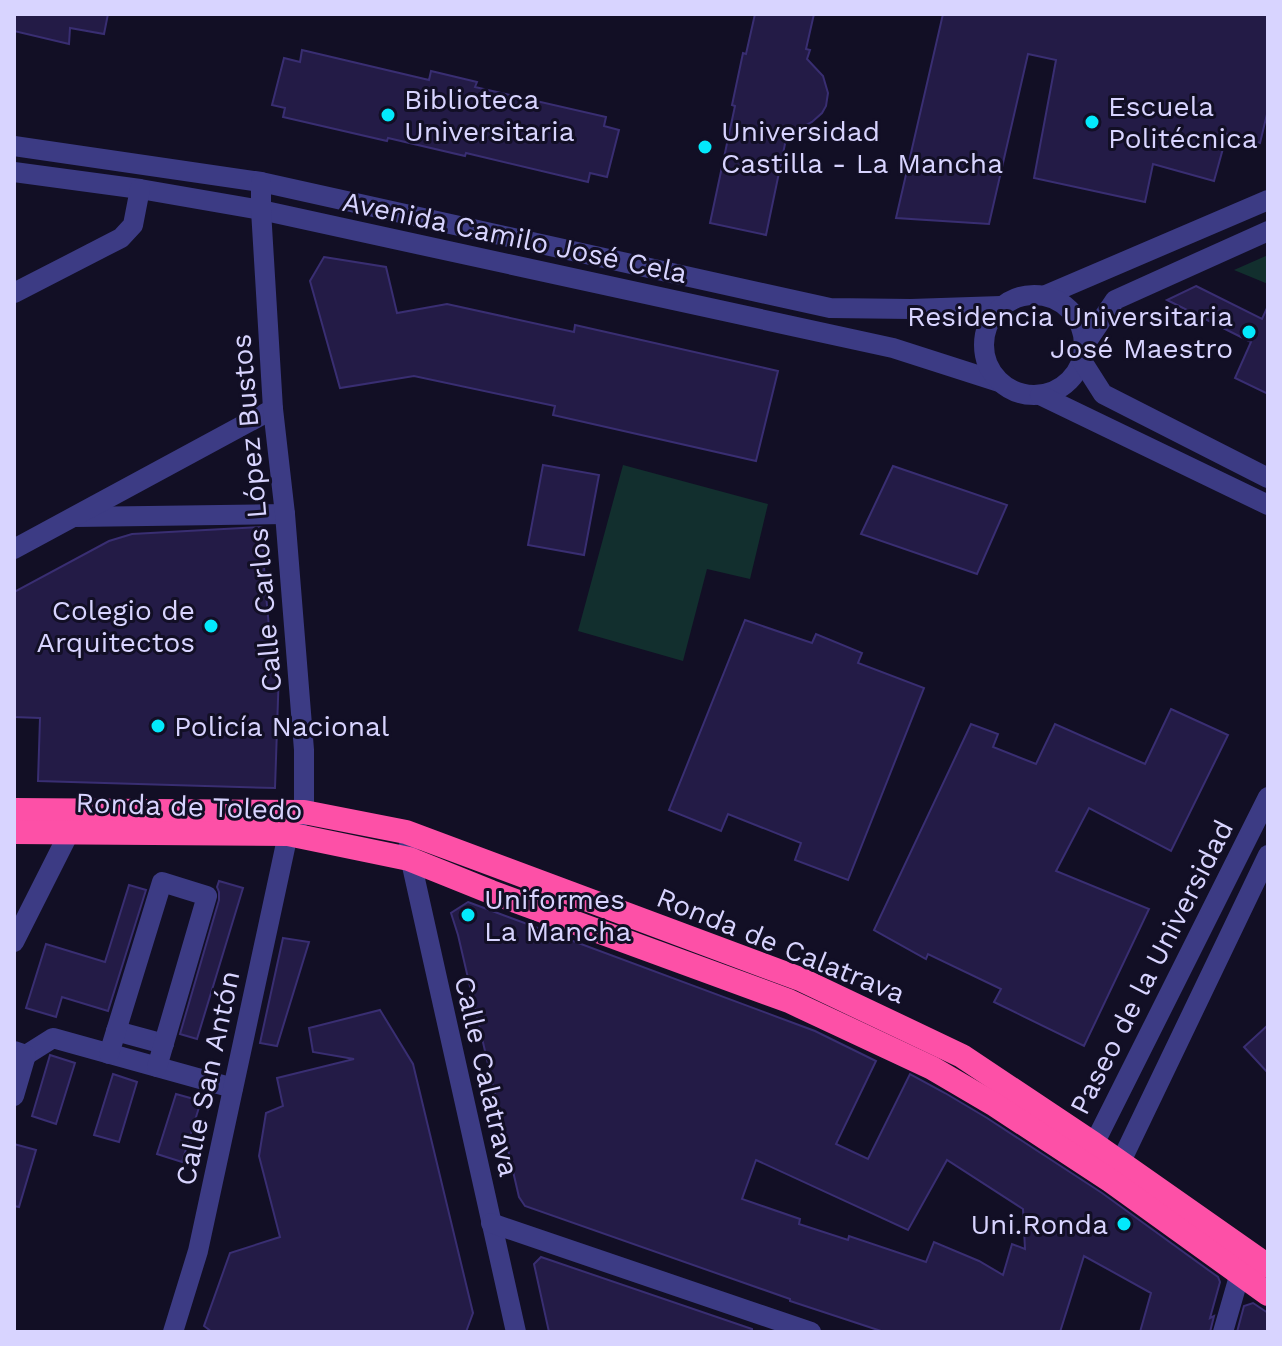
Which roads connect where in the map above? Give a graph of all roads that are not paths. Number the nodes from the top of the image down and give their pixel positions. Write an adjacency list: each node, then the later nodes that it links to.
1 (14, 146): 3 (street, Avenida Camilo José Cela)
2 (14, 172): 4 (street, Avenida Camilo José Cela)
3 (261, 182): 6 (street, Calle Carlos López Bustos); 10 (street, Avenida Camilo José Cela)
4 (140, 189): 6 (street, Avenida Camilo José Cela); 8 (street)
5 (1268, 200): 9 (street)
6 (261, 210): 12 (street, Avenida Camilo José Cela); 14 (street, Calle Carlos López Bustos)
7 (1268, 231): 11 (street)
8 (14, 293)
9 (1046, 295): 10 (street); 11 (street)
10 (1001, 306): 12 (street)
11 (1083, 353): 13 (street); 15 (street)
12 (999, 382): 13 (street)
13 (1040, 395): 16 (street)
14 (273, 409): 17 (street, Calle Carlos López Bustos); 18 (street)
15 (1268, 478)
16 (1268, 505)
17 (285, 514): 18 (street); 22 (street, Calle Carlos López Bustos)
18 (71, 517): 19 (street)
19 (14, 549)
20 (1268, 797): 37 (street, Paseo de la Universidad)
21 (14, 810): 22 (highway, Ronda de Toledo)
22 (304, 812): 24 (highway, Ronda de Toledo); 26 (street)
23 (14, 832): 25 (highway, Ronda de Toledo)
24 (406, 832): 28 (street, Calle Calatrava); 37 (highway, Ronda de Calatrava)
25 (69, 833): 26 (highway, Ronda de Toledo); 29 (street)
26 (288, 834): 28 (highway, Ronda de Toledo); 35 (street, Calle San Antón)
27 (1268, 855): 38 (street, Paseo de la Universidad)
28 (409, 859): 37 (highway, Ronda de Calatrava); 39 (street, Calle Calatrava)
29 (14, 942)
30 (116, 1031): 31 (street); 31 (street); 33 (street)
31 (164, 1044): 34 (street)
32 (20, 1053): 33 (street); 36 (street)
33 (109, 1054): 34 (street)
34 (157, 1067): 35 (street)
35 (233, 1088): 43 (street, Calle San Antón)
36 (14, 1096)
37 (1089, 1154): 38 (highway, Ronda de Calatrava)
38 (1116, 1172): 40 (highway, Ronda de Calatrava)
39 (491, 1223): 42 (street, Calle Calatrava); 46 (street)
40 (1254, 1265): 41 (highway, Ronda de Calatrava); 47 (street)
41 (1268, 1294)
42 (510, 1307): 44 (street); 45 (street, Calle Calatrava)
43 (173, 1332)
44 (504, 1332)
45 (516, 1332)
46 (811, 1332)
47 (1223, 1332)

